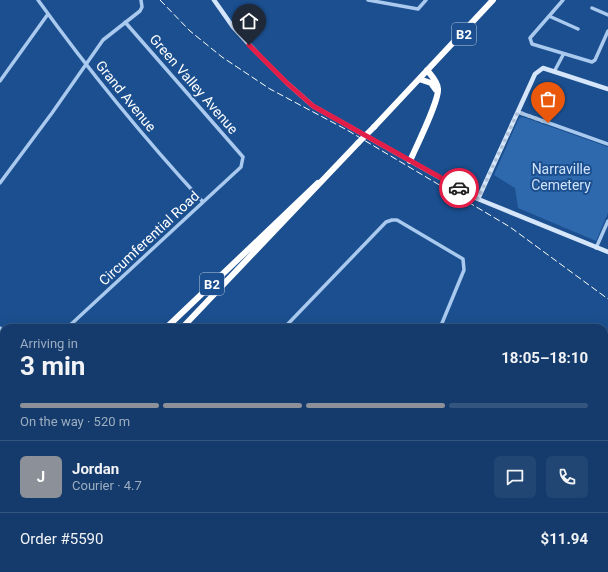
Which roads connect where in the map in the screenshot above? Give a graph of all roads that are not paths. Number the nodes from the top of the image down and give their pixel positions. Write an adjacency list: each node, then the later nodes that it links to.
1 (38, 0): 11 (street, Grand Avenue)
2 (141, 0): 14 (street)
3 (214, 0): 27 (street)
4 (368, 0): 9 (street)
5 (426, 0): 9 (street)
6 (493, 0): 19 (highway, B2)
7 (496, 0): 19 (highway, B2)
8 (563, 0): 13 (street)
9 (393, 2)
10 (592, 8): 12 (street)
11 (48, 14): 18 (street, Grand Avenue); 22 (street)
12 (608, 14)
13 (549, 16): 15 (street); 17 (street)
14 (125, 22): 18 (street); 28 (street, Green Valley Avenue)
15 (578, 29)
16 (608, 31): 17 (street)
17 (563, 54): 20 (street)
18 (86, 65): 30 (street); 32 (street, Grand Avenue)
19 (427, 70): 21 (highway, B2); 24 (highway)
20 (554, 72): 23 (street); 25 (street)
21 (419, 79): 24 (highway); 29 (highway, B2, bridge)
22 (0, 81)
23 (608, 89)
24 (437, 94): 27 (highway)
25 (518, 112): 26 (street); 31 (street)
26 (608, 144)
27 (410, 161): 31 (street)
28 (243, 162): 32 (street, Circumferential Road)
29 (328, 174): 37 (highway, B2); 38 (highway, B2)
30 (0, 183)
31 (478, 199): 34 (street)
32 (203, 202): 36 (street, Circumferential Road)
33 (608, 220): 34 (street)
34 (596, 248): 35 (street)
35 (608, 252)
36 (71, 324)
37 (170, 324)
38 (186, 324)
39 (288, 324): 40 (street)
40 (442, 324)

